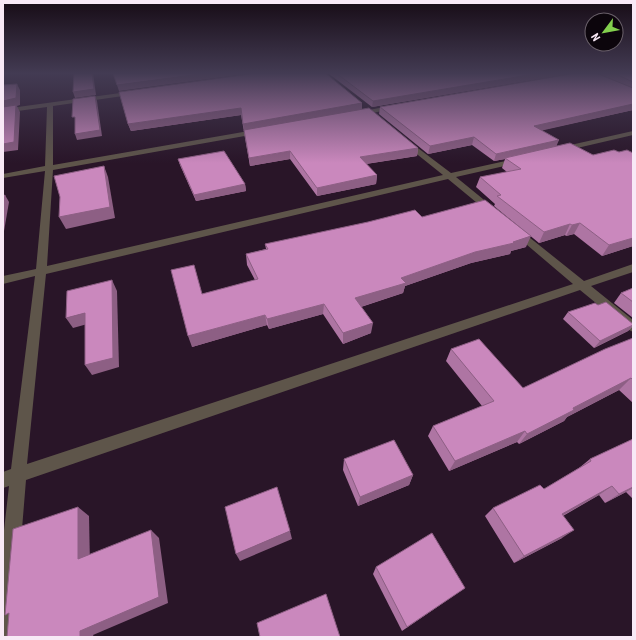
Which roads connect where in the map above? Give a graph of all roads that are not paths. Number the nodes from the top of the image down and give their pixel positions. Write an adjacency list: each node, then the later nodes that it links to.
1 (65, 103): 3 (street)
2 (359, 103): 6 (street)
3 (50, 105): 5 (street); 14 (street)
4 (400, 106): 6 (street)
5 (3, 112)
6 (369, 112): 7 (street); 8 (street)
7 (354, 114)
8 (381, 122)
9 (268, 130): 14 (street)
10 (633, 133): 12 (street)
11 (400, 136): 16 (street)
12 (549, 153)
13 (526, 158): 16 (street)
14 (50, 168): 15 (street); 20 (street)
15 (3, 176)
16 (449, 176): 17 (street); 20 (street)
17 (497, 216)
18 (509, 225): 22 (street)
19 (633, 268): 22 (street)
20 (41, 271): 21 (street); 24 (street)
21 (3, 280)
22 (582, 285): 23 (street); 24 (street)
23 (633, 327)
24 (17, 476): 25 (street); 26 (street)
25 (3, 480)
26 (6, 637)

